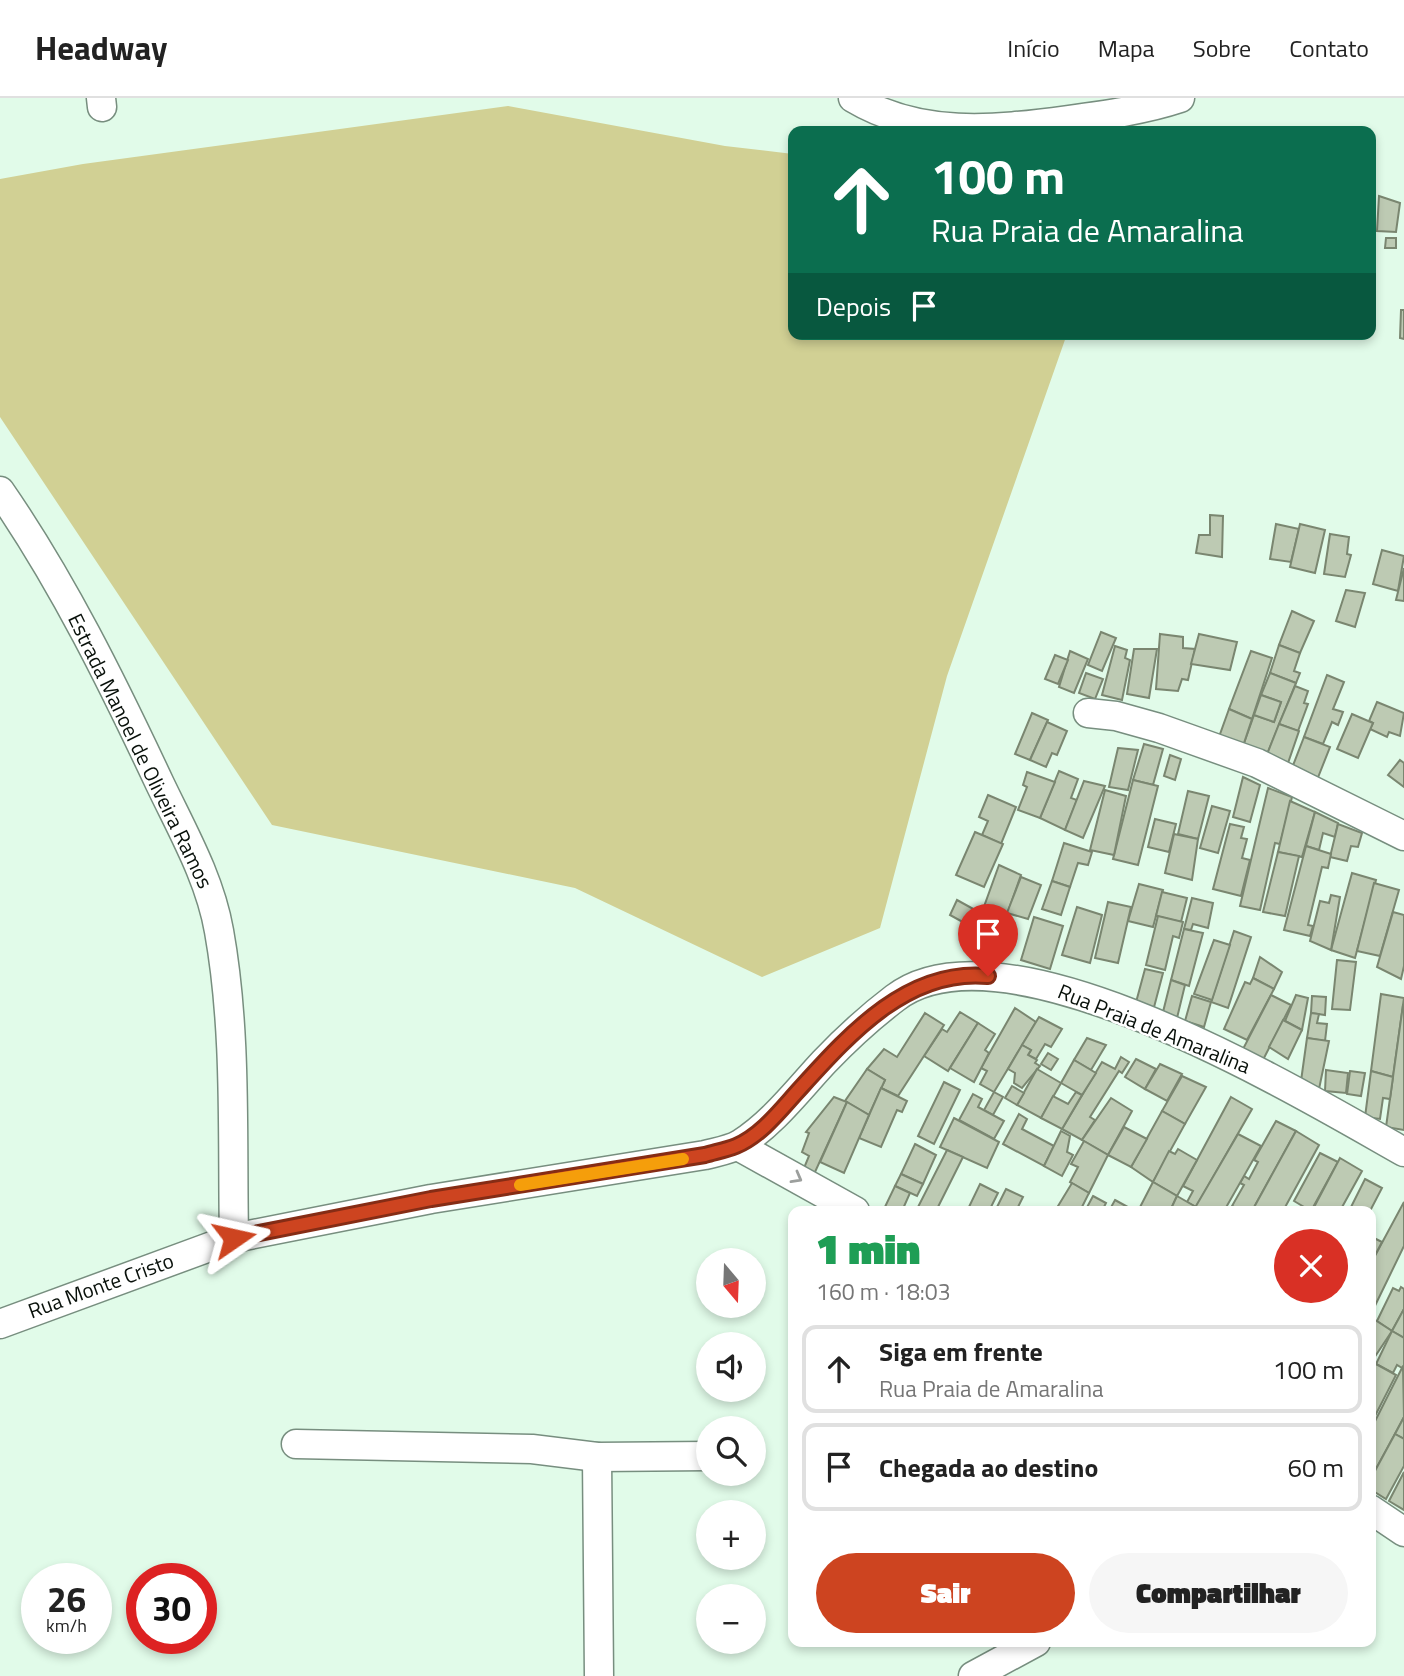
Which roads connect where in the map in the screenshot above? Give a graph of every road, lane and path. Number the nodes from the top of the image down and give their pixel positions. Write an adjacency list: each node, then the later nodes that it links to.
1 (853, 98): 3 (street)
2 (1180, 98): 4 (street)
3 (935, 126)
4 (1025, 126)
5 (0, 491): 11 (street, Estrada Manoel de Oliveira Ramos)
6 (1088, 713): 7 (street)
7 (1404, 836)
8 (738, 1146): 9 (street, Rua Praia de Amaralina); 10 (street, one-way to 10); 11 (street, Rua Monte Cristo)
9 (1404, 1152)
10 (846, 1206)
11 (234, 1238): 12 (street, Rua Monte Cristo)
12 (0, 1324)
13 (296, 1444): 15 (street)
14 (696, 1456): 15 (street)
15 (597, 1457): 19 (street)
16 (1376, 1513): 17 (street)
17 (1404, 1532)
18 (1028, 1647): 20 (street)
19 (599, 1676)
20 (973, 1676)

